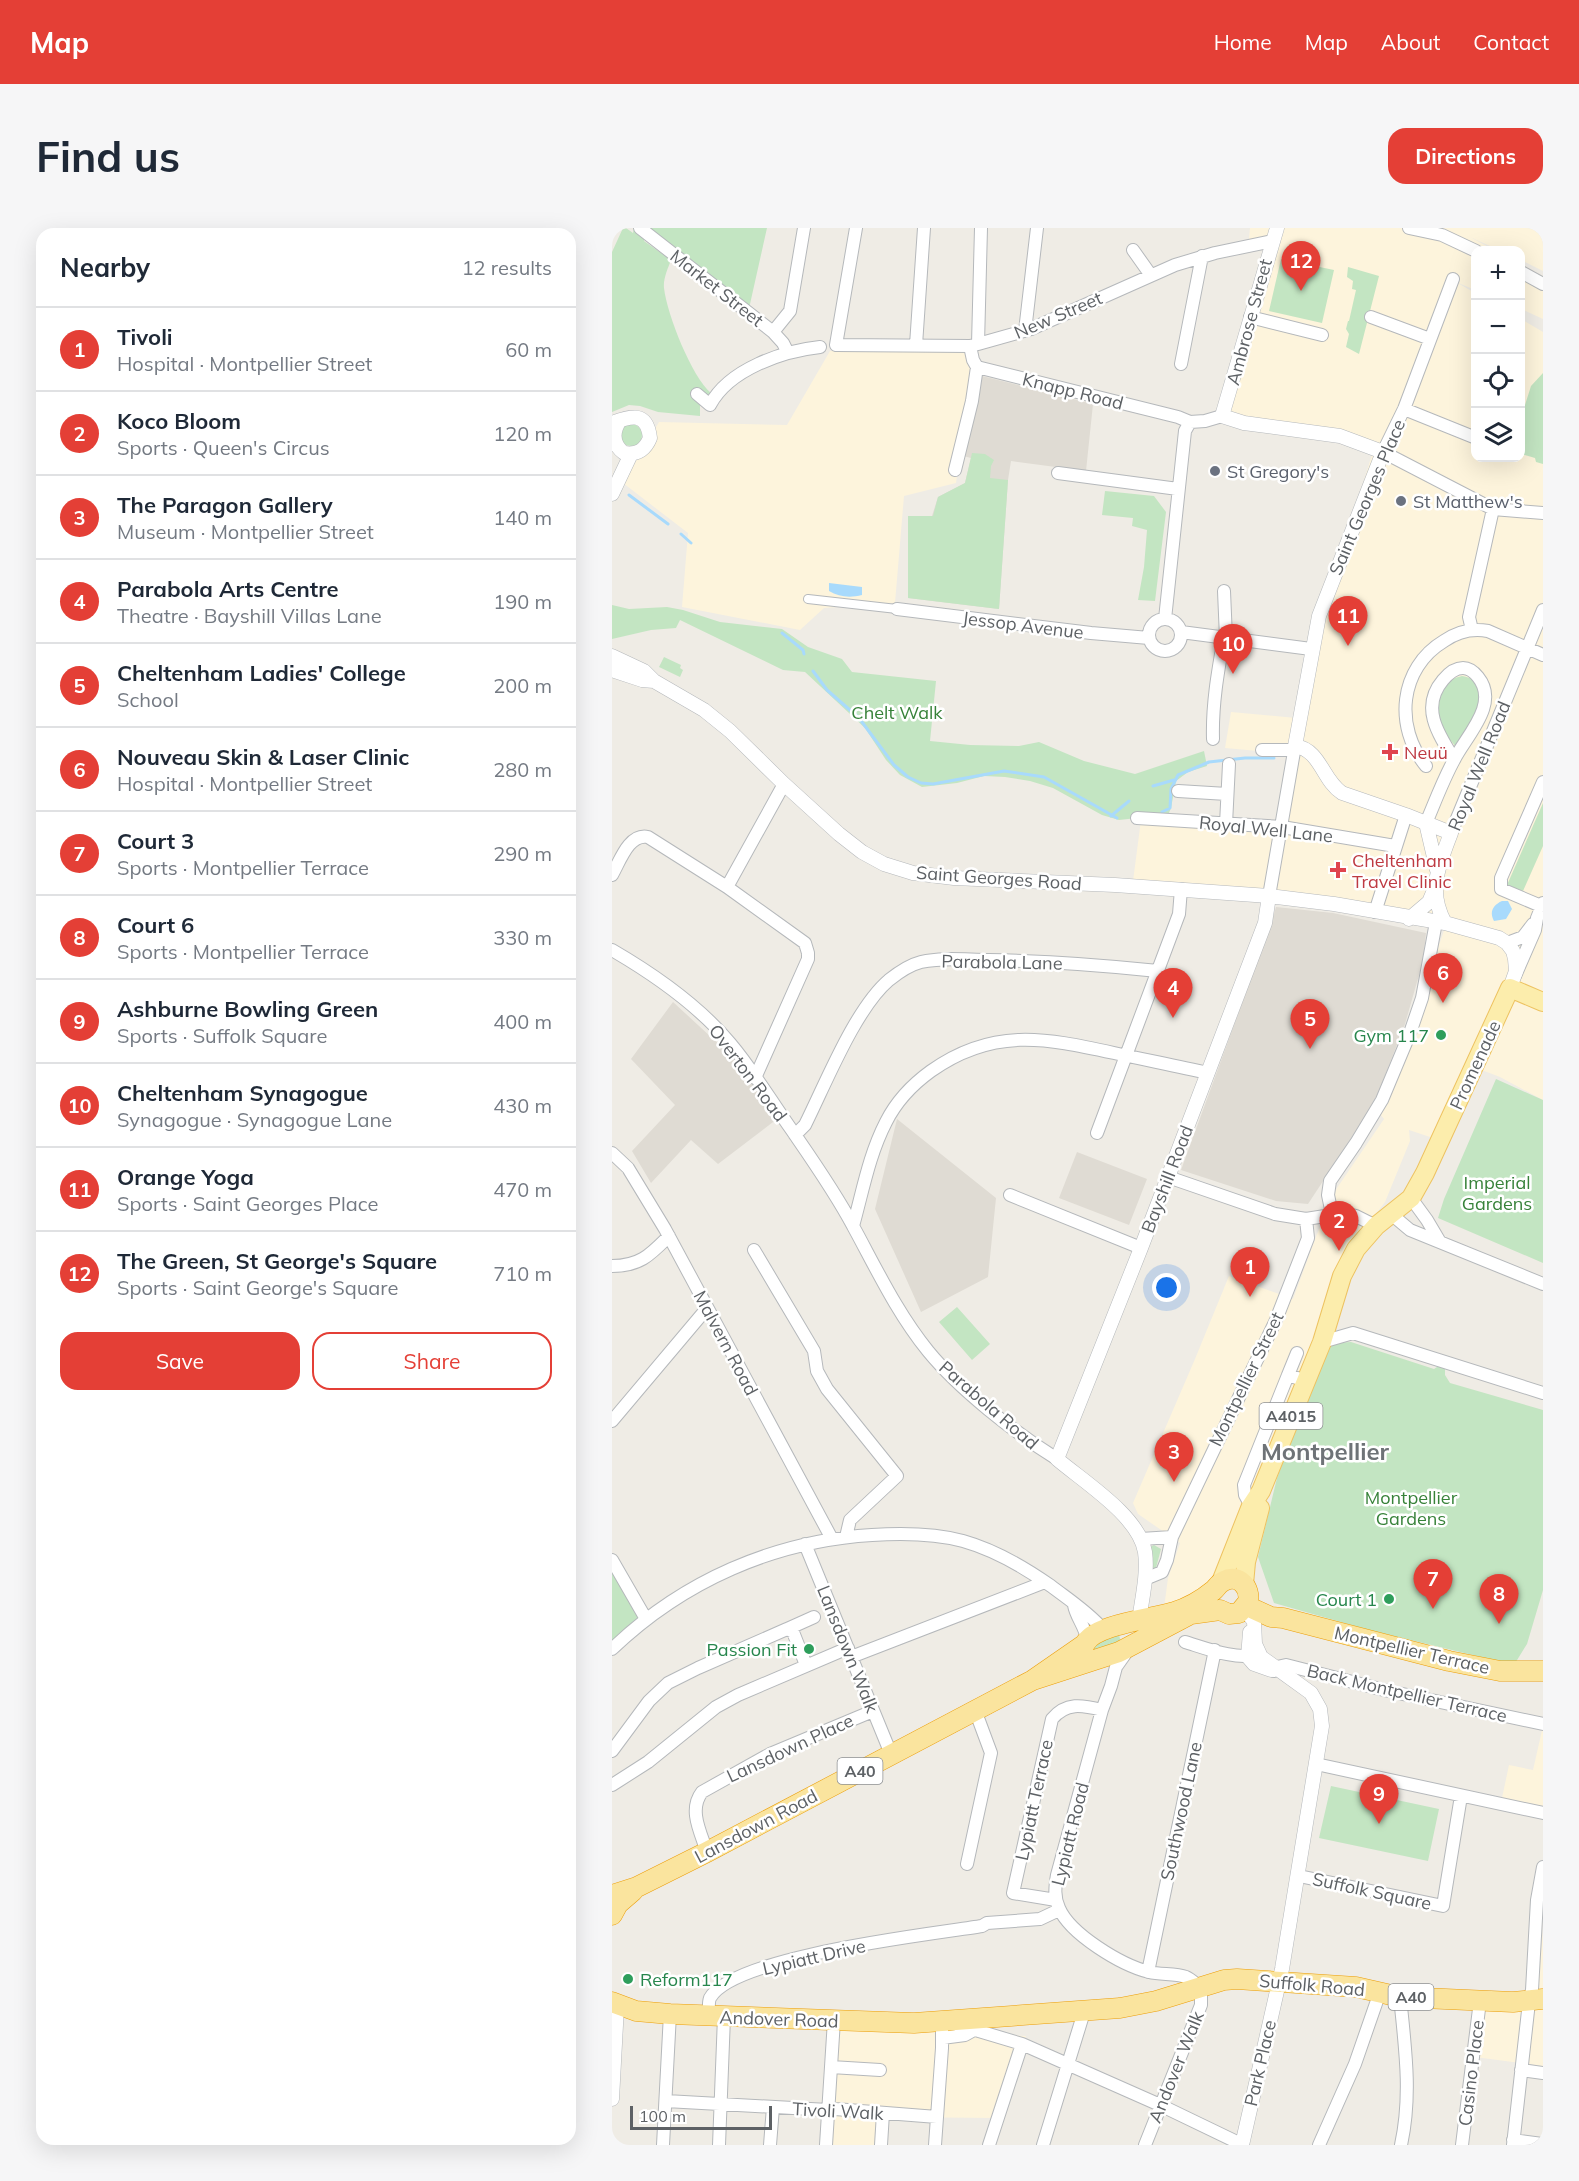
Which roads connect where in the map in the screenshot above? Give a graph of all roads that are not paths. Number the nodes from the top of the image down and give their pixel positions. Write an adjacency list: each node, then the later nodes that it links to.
1 (640, 228): 20 (street, Market Street)
2 (804, 228): 20 (street)
3 (856, 228): 23 (street, New Street)
4 (924, 228): 23 (street)
5 (981, 228): 24 (street)
6 (1037, 228): 19 (street)
7 (1409, 228): 8 (street)
8 (1443, 232): 10 (street)
9 (1274, 235): 12 (street, New Street); 17 (street, Ambrose Street)
10 (1471, 248)
11 (1133, 250): 13 (street)
12 (1202, 256): 13 (street, New Street); 27 (street)
13 (1150, 274): 19 (street, New Street)
14 (1525, 274): 16 (street)
15 (1453, 279): 22 (street, Saint Georges Place)
16 (1543, 284)
17 (1250, 317): 21 (street); 31 (street, Ambrose Street)
18 (1371, 317): 22 (street)
19 (1025, 331): 24 (street, New Street)
20 (773, 332): 26 (street, Market Street)
21 (1322, 335)
22 (1430, 339): 30 (street, Saint Georges Place)
23 (916, 345): 24 (street, New Street)
24 (974, 345): 28 (street)
25 (820, 347): 26 (street)
26 (788, 353): 29 (street)
27 (1181, 364)
28 (977, 368): 32 (street, Knapp Road); 37 (street)
29 (697, 394)
30 (1404, 409): 34 (street); 36 (street, Saint Georges Place)
31 (1222, 416): 32 (street); 36 (street)
32 (1190, 422): 39 (street)
33 (614, 428): 35 (street); 35 (street)
34 (1471, 436)
35 (625, 451): 40 (street)
36 (1383, 452): 41 (street); 53 (street, Saint Georges Place)
37 (954, 470)
38 (1058, 473): 39 (street)
39 (1178, 489): 47 (street)
40 (613, 491)
41 (1493, 509): 42 (street); 48 (street)
42 (1543, 513)
43 (1224, 591): 51 (street)
44 (808, 600): 45 (street)
45 (897, 609): 50 (street, Jessop Avenue)
46 (1543, 610): 52 (street, Royal Well Road)
47 (1165, 619): 49 (street); 50 (street)
48 (1472, 630): 52 (street); 63 (street)
49 (1181, 632): 50 (street); 51 (street)
50 (1149, 638)
51 (1225, 638): 53 (street); 58 (street)
52 (1527, 647): 54 (street); 73 (street, Royal Well Road)
53 (1311, 649): 59 (street, Saint Georges Place)
54 (1543, 655)
55 (612, 656): 57 (street, Saint Georges Road)
56 (612, 670): 57 (street, Saint Georges Road)
57 (654, 681): 65 (street, Saint Georges Road)
58 (1213, 739)
59 (1295, 748): 60 (street); 68 (street); 72 (street, Saint Georges Place)
60 (1262, 750)
61 (1454, 759): 61 (street); 70 (street)
62 (1229, 764): 67 (street)
63 (1426, 766)
64 (1543, 782): 82 (street)
65 (784, 784): 78 (street); 79 (street, Saint Georges Road)
66 (1178, 791): 67 (street)
67 (1227, 794): 71 (street)
68 (1406, 815): 70 (street); 74 (street)
69 (1137, 818): 71 (street, Royal Well Lane)
70 (1426, 823): 73 (street); 75 (street)
71 (1226, 824): 72 (street, Royal Well Lane)
72 (1282, 827): 74 (street, Royal Well Lane); 80 (street, Saint Georges Place)
73 (1452, 833): 75 (street, Royal Well Road)
74 (1395, 846): 81 (street)
75 (1437, 870): 77 (street, Royal Well Road)
76 (612, 875): 78 (street)
77 (1436, 886): 83 (street, Royal Well Road); 84 (street, Royal Well Road)
78 (727, 887): 92 (street)
79 (1181, 889): 80 (street, Saint Georges Road); 87 (street)
80 (1269, 896): 81 (street, Saint Georges Road); 91 (street, Bayshill Road)
81 (1375, 912): 83 (street, Saint Georges Road)
82 (1540, 918): 85 (street); 88 (street, Promenade)
83 (1409, 919): 84 (street, Saint Georges Road)
84 (1440, 923): 85 (street, Saint Georges Road); 99 (street)
85 (1506, 943): 88 (street, A4015)
86 (612, 950): 92 (street, Overton Road)
87 (1158, 971): 90 (street); 94 (street, Parabola Lane)
88 (1510, 988): 89 (main road); 98 (main road, Promenade / A4015)
89 (1543, 1002)
90 (1125, 1056): 91 (street); 93 (street); 102 (street)
91 (1208, 1073): 96 (street, Bayshill Road)
92 (755, 1078): 94 (street, Overton Road)
93 (1097, 1133)
94 (795, 1135): 102 (street, Overton Road)
95 (612, 1153): 104 (street, Malvern Road)
96 (1168, 1177): 101 (street); 106 (street, Bayshill Road)
97 (1010, 1195): 106 (street)
98 (1411, 1198): 100 (main road, Promenade / A4015); 105 (street)
99 (1332, 1214): 101 (street); 103 (street)
100 (1391, 1214): 103 (main road, A4015); 105 (street)
101 (1306, 1219): 121 (street, Montpellier Street)
102 (853, 1226): 117 (street, Parabola Road)
103 (1376, 1226): 111 (main road, A4015)
104 (669, 1236): 108 (street); 110 (street, Malvern Road)
105 (1440, 1242): 109 (street)
106 (1141, 1248): 117 (street, Bayshill Road)
107 (754, 1250): 120 (street)
108 (612, 1266)
109 (1543, 1284)
110 (708, 1310): 116 (street); 122 (street, Malvern Road)
111 (1322, 1342): 114 (main road, A4015); 115 (street)
112 (1297, 1353): 113 (street)
113 (1288, 1375): 114 (street); 119 (street)
114 (1306, 1381): 118 (main road, A4015)
115 (1543, 1393)
116 (612, 1421)
117 (1057, 1459): 123 (street, Parabola Road)
118 (1261, 1491): 119 (main road, A4015); 130 (main road, A4015)
119 (1251, 1506): 128 (main road, A4015)
120 (846, 1537): 122 (street); 127 (street)
121 (1172, 1537): 123 (street); 126 (street, Montpellier Street)
122 (832, 1539): 124 (street)
123 (1140, 1539): 126 (street, Parabola Road)
124 (805, 1544): 134 (street); 143 (street, Lansdown Walk)
125 (612, 1560): 134 (street)
126 (1145, 1579): 129 (street, Parabola Road)
127 (1045, 1582): 131 (street); 143 (street)
128 (1218, 1585): 130 (highway); 130 (highway); 132 (highway, A40)
129 (1143, 1595): 132 (street); 136 (street, Parabola Road)
130 (1241, 1603): 135 (highway, Montpellier Terrace); 135 (street); 140 (highway, A40); 144 (street)
131 (1074, 1605): 136 (street); 138 (street)
132 (1164, 1615): 136 (highway, A40)
133 (814, 1617): 137 (street)
134 (646, 1619): 141 (street)
135 (1270, 1621): 144 (street); 148 (highway, Montpellier Terrace)
136 (1126, 1624): 138 (highway, A40); 140 (highway)
137 (785, 1630): 146 (street); 154 (street)
138 (1086, 1642): 145 (highway); 149 (highway, Lansdown Road / A40)
139 (1185, 1642): 142 (street)
140 (1135, 1643): 145 (highway, A40)
141 (612, 1649)
142 (1215, 1650): 144 (street); 168 (street, Southwood Lane)
143 (849, 1652): 146 (street); 152 (street, Lansdown Walk)
144 (1253, 1655): 147 (street, Suffolk Square)
145 (1107, 1663): 149 (highway, Lansdown Road / A40); 151 (street, Lypiatt Road)
146 (806, 1665): 157 (street)
147 (1278, 1671): 153 (street, Back Montpellier Terrace); 156 (street, Suffolk Square)
148 (1543, 1671)
149 (1033, 1680): 150 (highway, Lansdown Road / A40)
150 (975, 1710): 155 (highway, Lansdown Road / A40); 161 (street)
151 (1102, 1710): 166 (street, Lypiatt Road); 166 (street, Lypiatt Terrace)
152 (873, 1711): 155 (street, Lansdown Walk); 160 (street, Lansdown Place)
153 (1543, 1724)
154 (612, 1751)
155 (891, 1754): 160 (highway, Lansdown Road / A40)
156 (1316, 1764): 158 (street); 163 (street, Suffolk Square)
157 (612, 1785)
158 (1461, 1796): 159 (street); 163 (street, Suffolk Square)
159 (1543, 1813)
160 (707, 1852): 164 (highway, Lansdown Road / A40)
161 (968, 1864)
162 (1543, 1867): 173 (street)
163 (1299, 1876): 169 (street, Suffolk Square)
164 (637, 1887): 165 (highway, Lansdown Road / A40); 167 (highway, Lansdown Road / A40)
165 (612, 1895)
166 (1058, 1905): 168 (street, Lypiatt Road); 178 (street, Lypiatt Drive)
167 (612, 1915)
168 (1148, 1972): 170 (street, Lypiatt Road)
169 (1279, 1981): 170 (highway, Suffolk Road / A40); 171 (highway, Suffolk Road / A40); 208 (street, Park Place)
170 (1202, 1988): 176 (highway, Suffolk Road / A40); 191 (street, Andover Walk)
171 (1380, 1992): 172 (highway, Suffolk Road / A40); 209 (street)
172 (1400, 1997): 175 (highway, Suffolk Road / A40); 197 (street)
173 (1536, 2000): 175 (highway, Suffolk Road / A40); 186 (street)
174 (614, 2001): 177 (highway, Andover Road / A40); 188 (street)
175 (1480, 2001): 210 (street, Casino Place)
176 (1084, 2012): 180 (highway, Andover Road / A40); 183 (street)
177 (670, 2014): 178 (highway, Andover Road / A40); 189 (street)
178 (716, 2017): 179 (highway, Andover Road / A40); 190 (street)
179 (834, 2020): 180 (highway, Andover Road / A40); 184 (street)
180 (942, 2029): 181 (street, Andover Road); 181 (street, Andover Road); 195 (street)
181 (974, 2030): 182 (street, Andover Road)
182 (1022, 2043): 183 (street, Andover Road); 205 (street)
183 (1068, 2062): 191 (street, Andover Road); 206 (street)
184 (831, 2067): 185 (street); 193 (street)
185 (880, 2070)
186 (1521, 2070): 187 (street); 196 (street)
187 (1543, 2073)
188 (612, 2099)
189 (666, 2101): 190 (street, Tivoli Walk); 199 (street)
190 (721, 2104): 192 (street, Tivoli Walk); 200 (street)
191 (1160, 2105): 207 (street, Andover Walk); 208 (street, Andover Road)
192 (773, 2107): 193 (street, Tivoli Walk); 201 (street)
193 (828, 2110): 194 (street, Tivoli Walk); 202 (street)
194 (883, 2113): 195 (street, Tivoli Walk); 203 (street)
195 (937, 2117): 204 (street)
196 (1513, 2142): 198 (street)
197 (1404, 2144)
198 (1543, 2144)
199 (663, 2145)
200 (719, 2145)
201 (771, 2145)
202 (826, 2145)
203 (881, 2145)
204 (935, 2145)
205 (989, 2145)
206 (1043, 2145)
207 (1145, 2145)
208 (1242, 2145)
209 (1319, 2145)
210 (1462, 2145)

